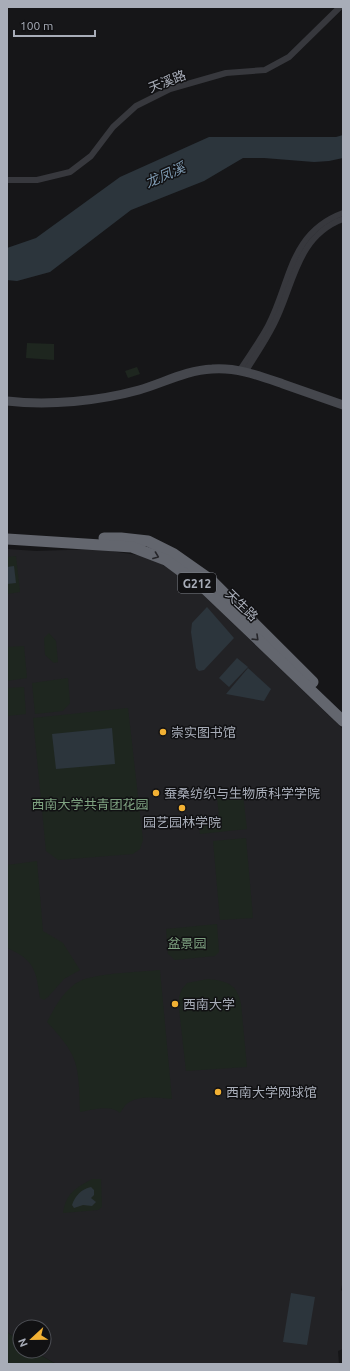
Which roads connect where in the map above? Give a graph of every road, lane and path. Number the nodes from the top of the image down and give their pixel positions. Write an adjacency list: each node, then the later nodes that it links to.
1 (340, 7): 2 (street, 天溪路)
2 (7, 180)
3 (343, 213): 5 (street)
4 (343, 219): 5 (street)
5 (243, 371): 6 (street); 7 (street)
6 (7, 401)
7 (343, 405)
8 (7, 534): 10 (highway, 天生路 / G212)
9 (7, 539): 11 (highway, 天生路 / G212, one-way to 11)
10 (343, 710)
11 (343, 721)

